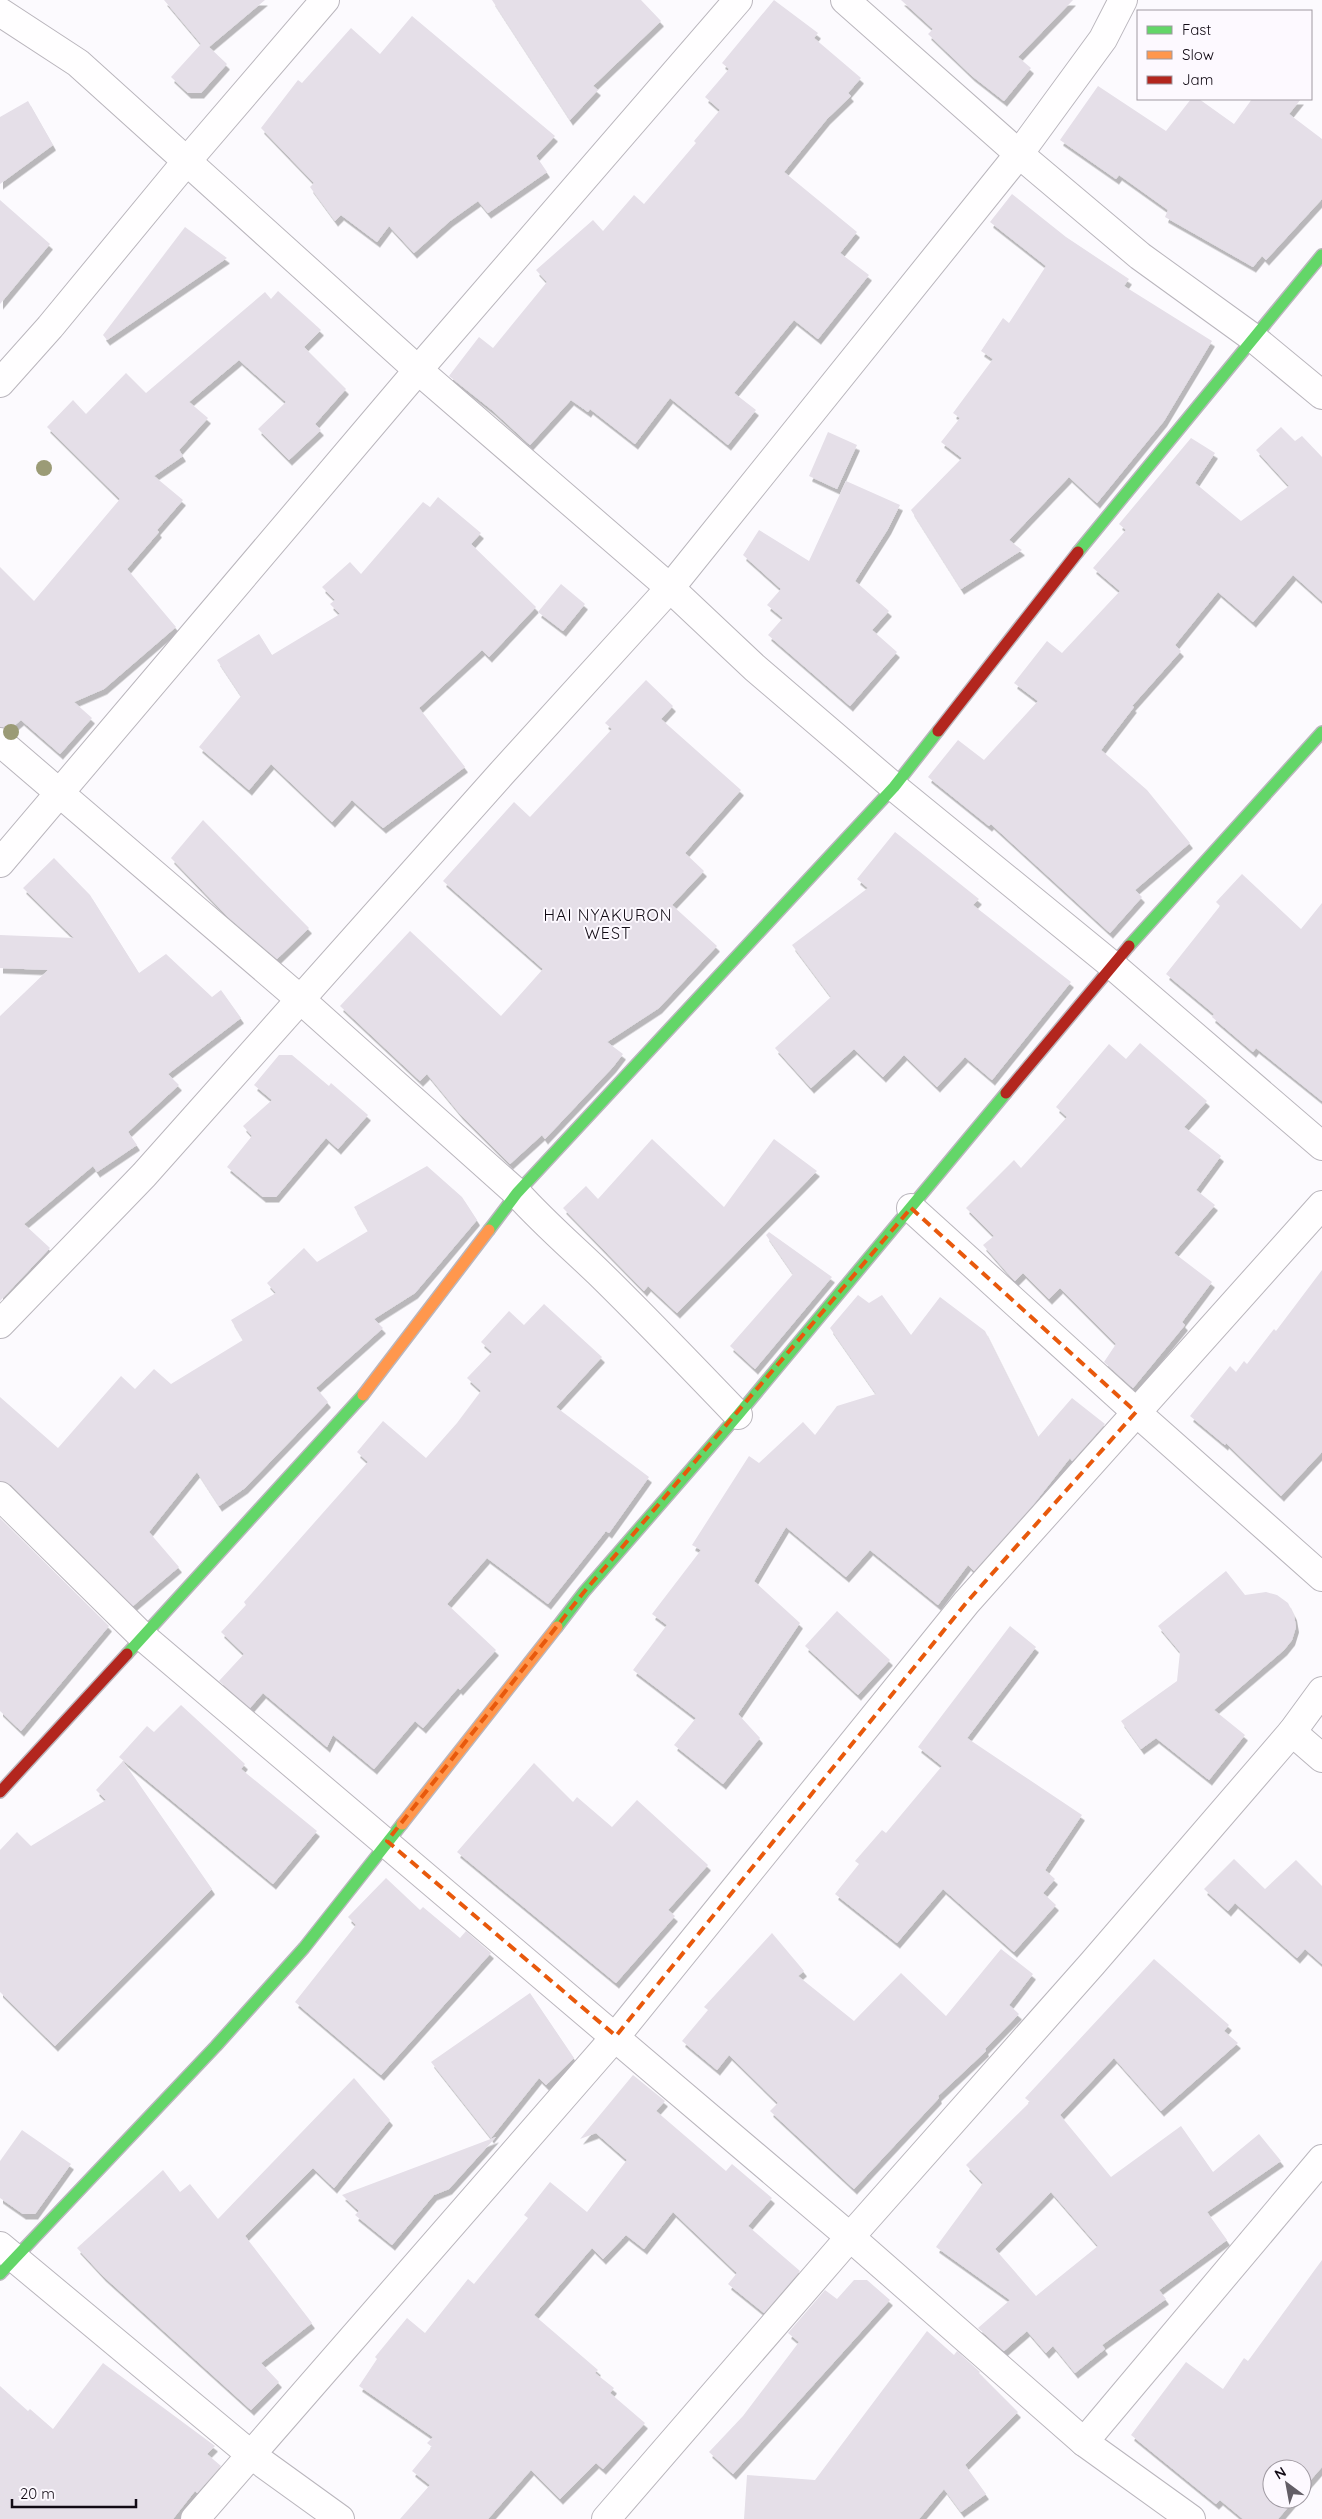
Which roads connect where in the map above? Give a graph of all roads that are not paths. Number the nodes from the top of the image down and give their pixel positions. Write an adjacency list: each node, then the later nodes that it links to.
1 (324, 0): 7 (street)
2 (738, 0): 10 (street)
3 (845, 0): 6 (street)
4 (1123, 0): 6 (street)
5 (0, 12): 7 (street)
6 (1019, 154): 9 (street); 13 (street)
7 (186, 162): 10 (street); 11 (street)
8 (1322, 254): 9 (street)
9 (1252, 338): 12 (street); 16 (street)
10 (418, 370): 13 (street); 17 (street)
11 (0, 383)
12 (1322, 395)
13 (670, 588): 16 (street); 20 (street)
14 (1322, 732): 19 (street)
15 (0, 742): 17 (street)
16 (894, 787): 19 (street); 22 (street)
17 (60, 794): 18 (street); 20 (street)
18 (0, 863)
19 (1112, 965): 21 (street); 24 (street)
20 (300, 1000): 22 (street); 25 (street)
21 (1322, 1146)
22 (517, 1193): 27 (street); 30 (street)
23 (1322, 1205): 26 (street)
24 (911, 1208): 26 (street); 27 (street)
25 (0, 1324)
26 (1136, 1412): 29 (street); 36 (street)
27 (738, 1415): 35 (street)
28 (0, 1496): 30 (street)
29 (1322, 1577)
30 (142, 1636): 34 (street); 35 (street)
31 (1322, 1691): 32 (street)
32 (1292, 1732): 33 (street); 38 (street)
33 (1322, 1758)
34 (0, 1792)
35 (387, 1841): 36 (street); 39 (street)
36 (616, 2036): 38 (street); 41 (street)
37 (1322, 2159): 40 (street)
38 (850, 2237): 40 (street); 44 (street)
39 (5, 2259): 41 (street)
40 (1084, 2442): 45 (street)
41 (250, 2454): 42 (street); 43 (street)
42 (195, 2519)
43 (340, 2519)
44 (606, 2519)
45 (1191, 2519)

